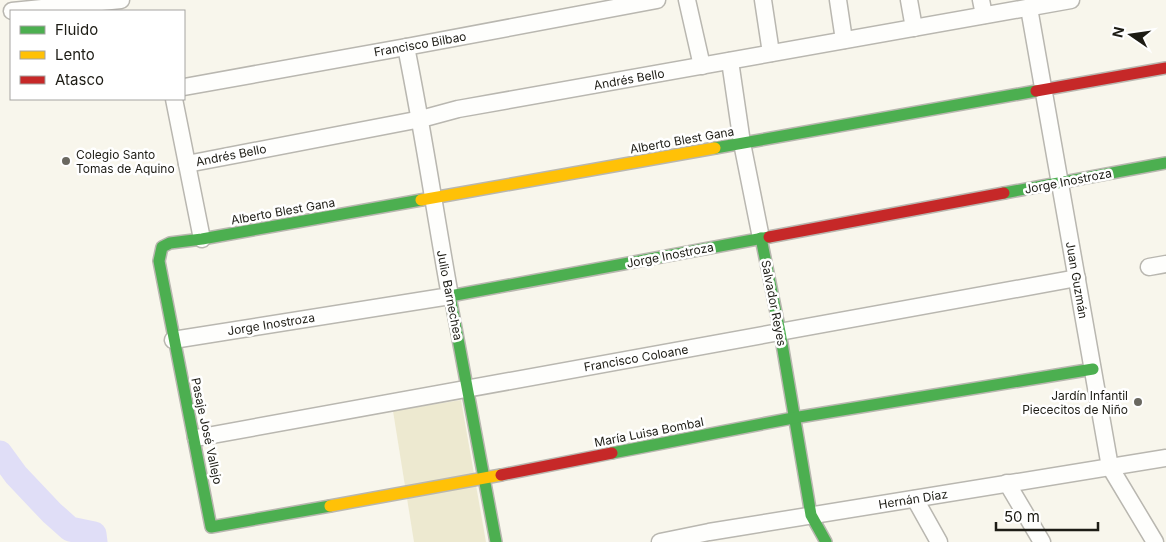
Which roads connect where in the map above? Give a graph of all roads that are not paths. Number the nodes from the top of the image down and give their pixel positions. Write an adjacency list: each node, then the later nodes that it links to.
1 (121, 0): 10 (street)
2 (657, 0): 13 (street, Francisco Bilbao)
3 (687, 0): 16 (street)
4 (763, 0): 14 (street)
5 (838, 0): 12 (street)
6 (909, 0): 11 (street)
7 (1062, 1): 9 (street, Andrés Bello)
8 (982, 8): 9 (street, Andrés Bello); 11 (street, Andrés Bello)
9 (1029, 8): 19 (street, Juan Guzmán)
10 (22, 10)
11 (914, 28): 12 (street, Andrés Bello)
12 (844, 40): 14 (street, Andrés Bello)
13 (406, 47): 18 (street, Francisco Bilbao); 21 (street, Julio Barnechea)
14 (771, 53): 15 (street, Andrés Bello)
15 (730, 61): 16 (street, Andrés Bello); 22 (street, Salvador Reyes)
16 (702, 66): 21 (street, Andrés Bello)
17 (1166, 68): 19 (street, Alberto Blest Gana)
18 (185, 87)
19 (1044, 90): 22 (street, Alberto Blest Gana); 25 (street, Juan Guzmán)
20 (174, 100): 24 (street)
21 (421, 119): 24 (street, Andrés Bello); 26 (street, Julio Barnechea)
22 (742, 143): 26 (street, Alberto Blest Gana); 27 (street, Salvador Reyes)
23 (1166, 163): 25 (street, Jorge Inostroza)
24 (187, 164): 28 (street)
25 (1060, 182): 27 (street, Jorge Inostroza); 31 (street, Juan Guzmán)
26 (433, 198): 28 (street, Alberto Blest Gana); 32 (street, Julio Barnechea)
27 (761, 238): 32 (street, Jorge Inostroza); 33 (street, Salvador Reyes)
28 (202, 239): 34 (street, Alberto Blest Gana)
29 (1166, 264): 30 (street)
30 (1149, 267)
31 (1077, 278): 33 (street, Francisco Coloane); 35 (street, Juan Guzmán)
32 (450, 296): 34 (street, Jorge Inostroza); 36 (street, Julio Barnechea)
33 (780, 332): 36 (street, Francisco Coloane); 37 (street, Salvador Reyes)
34 (173, 340): 38 (street, Pasaje José Vallejo)
35 (1093, 369): 37 (street, María Luisa Bombal); 40 (street, Juan Guzmán)
36 (468, 389): 38 (street, Francisco Coloane); 41 (street, Julio Barnechea)
37 (793, 418): 41 (street, María Luisa Bombal); 44 (street, Salvador Reyes)
38 (196, 438): 45 (street, Pasaje José Vallejo)
39 (1166, 458): 40 (street, Hernán Díaz)
40 (1110, 467): 42 (street, Hernán Díaz); 52 (street, Juan Guzmán)
41 (483, 478): 45 (street, María Luisa Bombal); 47 (street, Julio Barnechea)
42 (1007, 484): 43 (street, Hernán Díaz); 51 (street)
43 (915, 499): 44 (street, Hernán Díaz); 50 (street)
44 (811, 515): 46 (street, Hernán Díaz); 49 (street, Salvador Reyes)
45 (212, 527)
46 (712, 537): 48 (street, Hernán Díaz)
47 (496, 542)
48 (660, 542)
49 (826, 542)
50 (939, 542)
51 (1042, 542)
52 (1155, 542)

